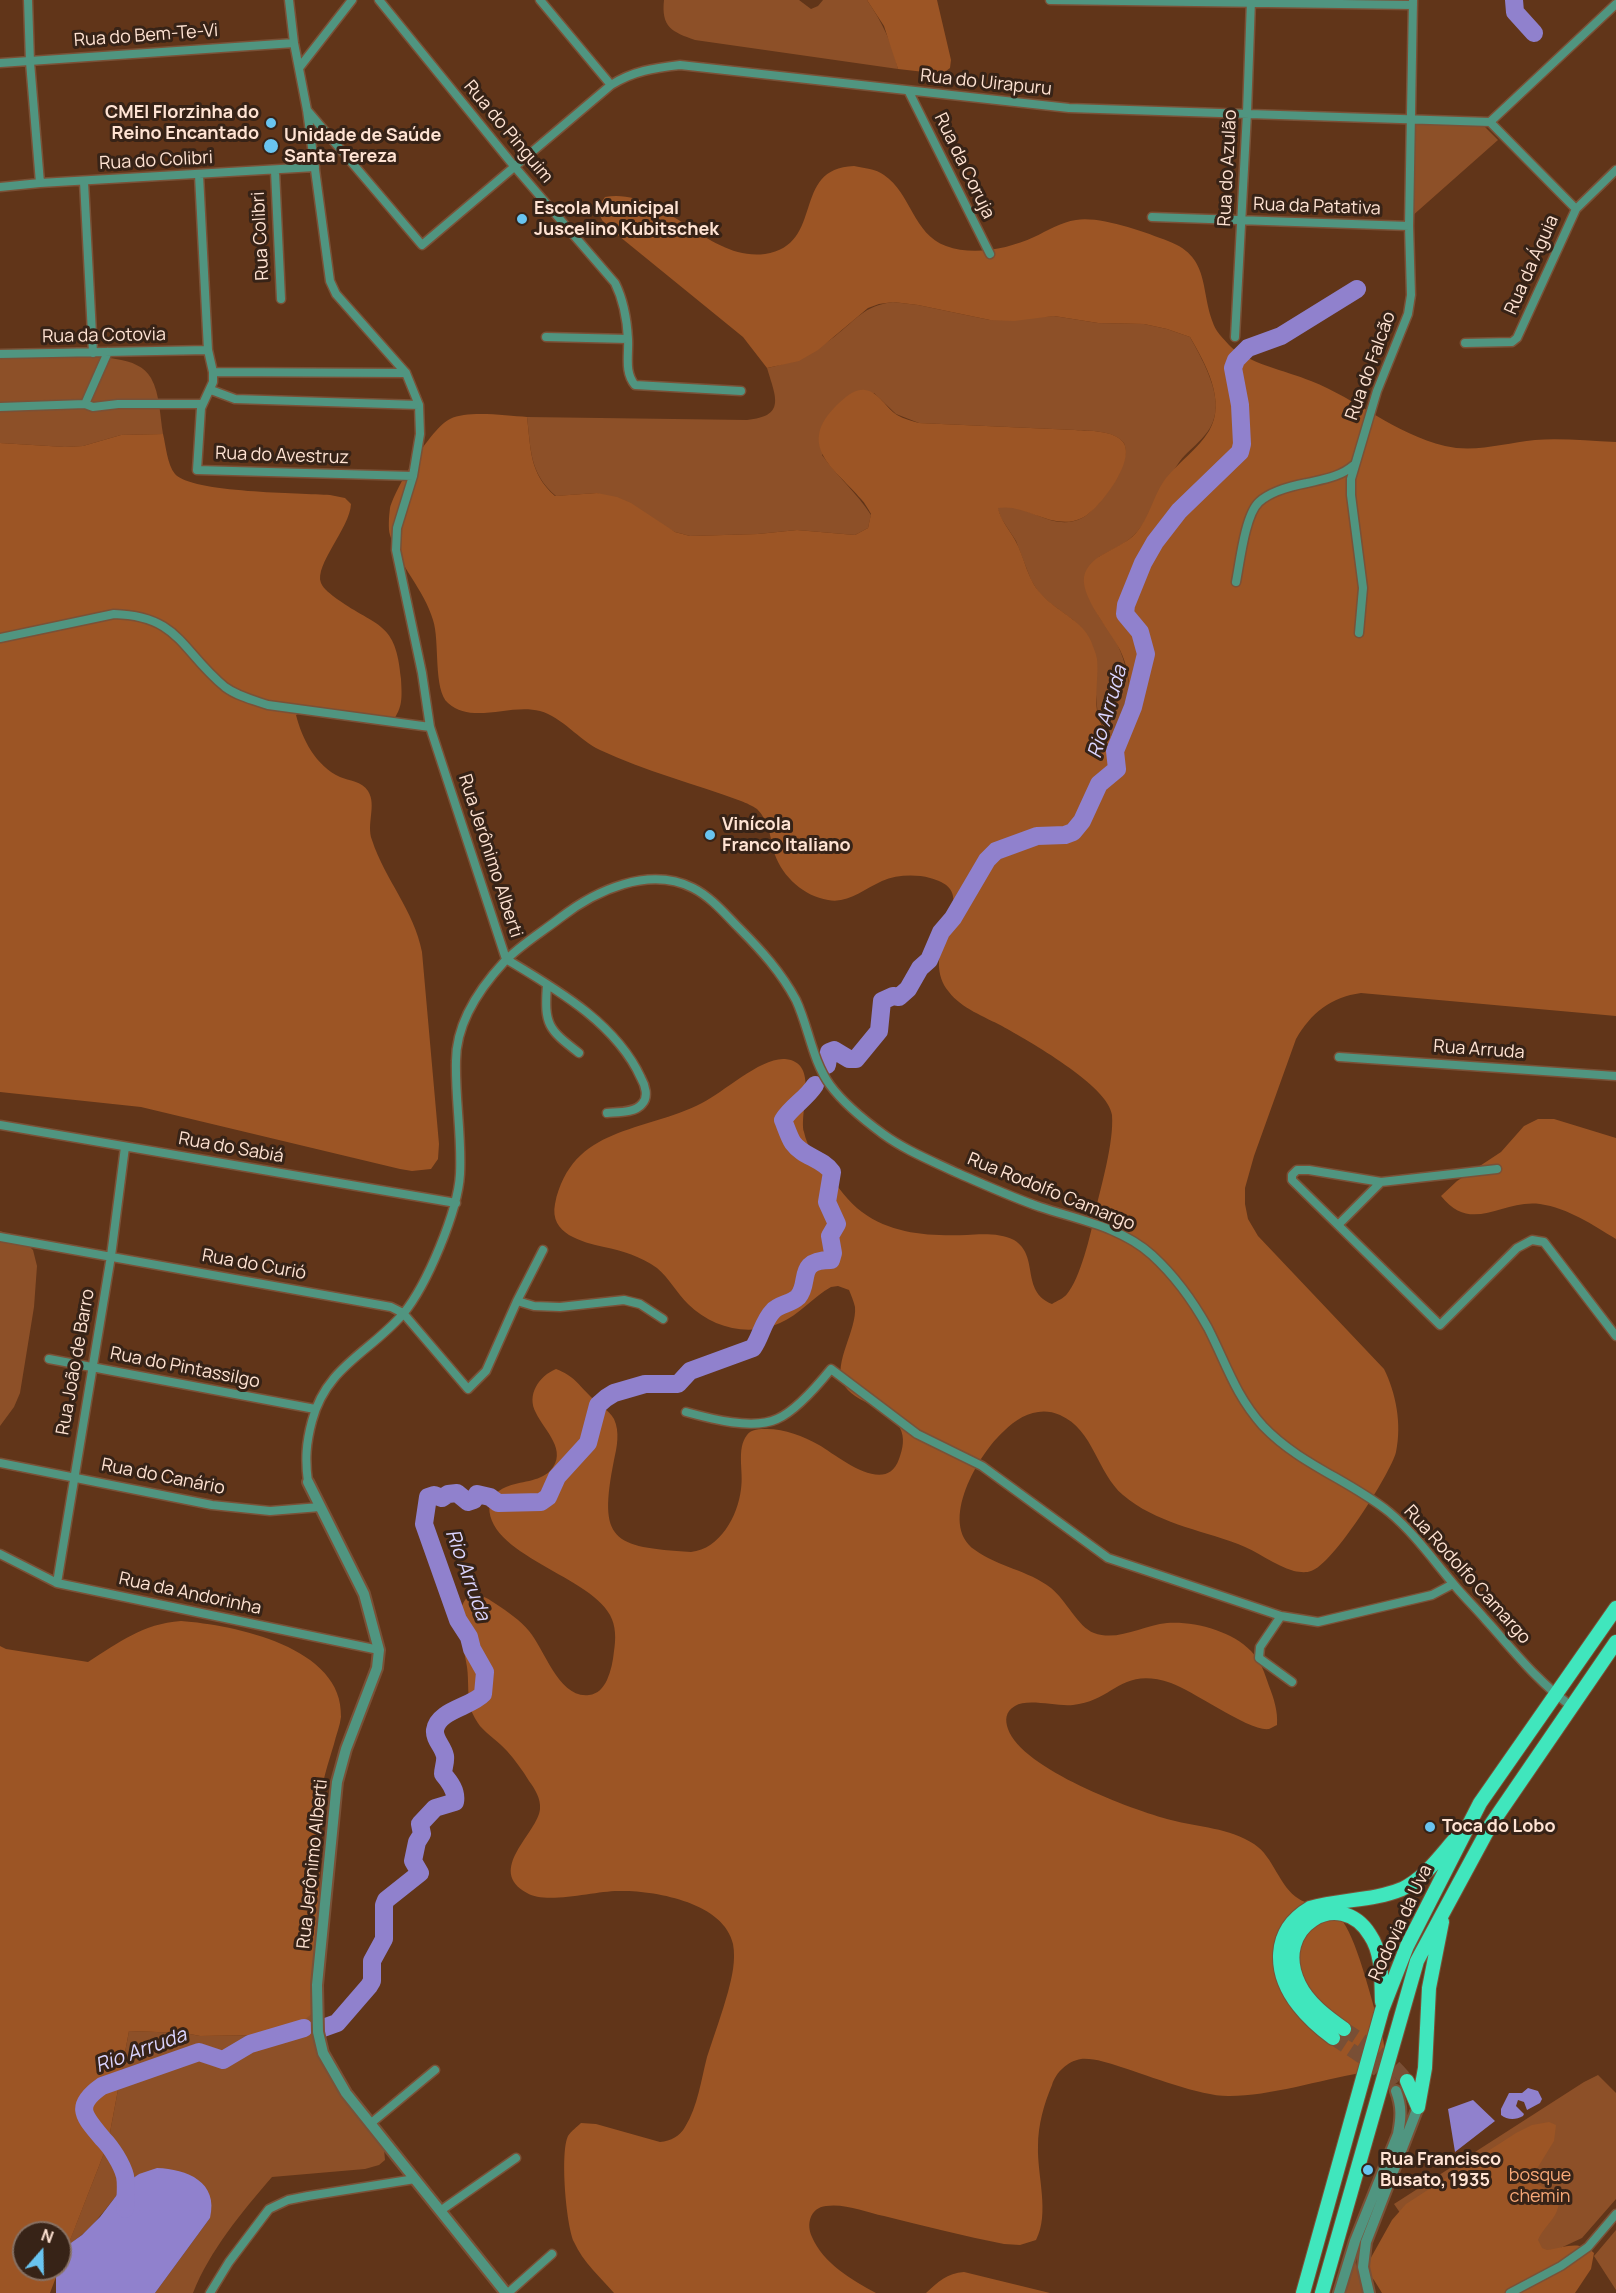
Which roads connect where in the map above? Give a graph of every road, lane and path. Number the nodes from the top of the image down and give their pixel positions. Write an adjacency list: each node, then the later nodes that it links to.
1 (28, 0): 11 (street)
2 (289, 0): 10 (street, Rua Jerônimo Alberti)
3 (352, 0): 13 (street)
4 (379, 0): 20 (street, Rua do Pinguim)
5 (540, 0): 14 (street)
6 (1050, 0): 7 (street)
7 (1251, 2): 8 (street); 17 (street, Rua do Azulão)
8 (1413, 2): 18 (street, Rua do Falcão)
9 (1616, 4): 19 (street)
10 (294, 43): 11 (street, Rua do Bem-Te-Vi); 13 (street, Rua Jerônimo Alberti)
11 (30, 62): 12 (street, Rua do Bem-Te-Vi); 26 (street)
12 (0, 63)
13 (299, 68): 16 (street, Rua Jerônimo Alberti)
14 (611, 85): 15 (street, Rua do Uirapuru); 20 (street, Rua do Uirapuru)
15 (909, 92): 17 (street, Rua do Uirapuru); 32 (street, Rua da Coruja)
16 (307, 110): 20 (street, Rua do Uirapuru); 21 (street, Rua Jerônimo Alberti)
17 (1247, 113): 18 (street, Rua do Uirapuru); 30 (street, Rua do Azulão)
18 (1411, 119): 19 (street, Rua do Uirapuru); 31 (street, Rua do Falcão)
19 (1490, 122): 28 (street)
20 (514, 166): 36 (street, Rua do Pinguim)
21 (315, 167): 23 (street, Rua do Colibri); 43 (street, Rua Jerônimo Alberti)
22 (1616, 170): 28 (street, Rua da Águia)
23 (275, 171): 24 (street, Rua do Colibri); 33 (street, Rua Colibri)
24 (199, 175): 25 (street, Rua do Colibri); 38 (street, Rua do Avestruz)
25 (84, 182): 26 (street, Rua do Colibri); 40 (street)
26 (40, 183): 27 (street, Rua do Colibri)
27 (0, 188)
28 (1576, 209): 37 (street, Rua da Águia)
29 (1152, 217): 30 (street, Rua da Patativa)
30 (1242, 221): 31 (street, Rua da Patativa); 35 (street, Rua do Azulão)
31 (1409, 226): 50 (street, Rua do Falcão)
32 (990, 255)
33 (281, 299)
34 (546, 337): 36 (street)
35 (1235, 337)
36 (628, 339): 45 (street, Rua do Pinguim)
37 (1465, 343)
38 (208, 350): 39 (street, Rua da Cotovia); 42 (street, Rua do Avestruz)
39 (108, 352): 40 (street, Rua da Cotovia); 46 (street)
40 (93, 353): 41 (street, Rua da Cotovia)
41 (0, 354)
42 (213, 372): 43 (street); 44 (street, Rua do Avestruz)
43 (406, 373): 48 (street, Rua Jerônimo Alberti)
44 (211, 390): 47 (street, Rua do Avestruz); 48 (street)
45 (741, 391)
46 (85, 404): 47 (street); 49 (street)
47 (202, 404): 51 (street, Rua do Avestruz)
48 (419, 405): 51 (street, Rua Jerônimo Alberti)
49 (0, 407)
50 (1354, 464): 52 (street); 53 (street, Rua do Falcão)
51 (412, 476): 55 (street, Rua Jerônimo Alberti)
52 (1236, 582)
53 (1359, 633)
54 (0, 638): 55 (street)
55 (430, 727): 56 (street, Rua Jerônimo Alberti)
56 (506, 959): 57 (street); 66 (street, Rua Jerônimo Alberti); 85 (street, Rua Rodolfo Camargo)
57 (547, 985): 58 (street); 61 (street)
58 (579, 1053)
59 (1339, 1057): 60 (street, Rua Arruda)
60 (1616, 1076)
61 (607, 1113)
62 (0, 1125): 63 (street, Rua do Sabiá)
63 (124, 1147): 66 (street, Rua do Sabiá); 70 (street, Rua João de Barro)
64 (1497, 1168): 65 (street)
65 (1381, 1182): 67 (street); 67 (street)
66 (456, 1203): 72 (street, Rua Jerônimo Alberti)
67 (1338, 1226): 74 (street)
68 (0, 1237): 70 (street, Rua do Curió)
69 (543, 1250): 71 (street)
70 (111, 1256): 72 (street, Rua do Curió); 76 (street, Rua João de Barro)
71 (517, 1301): 72 (street); 73 (street)
72 (404, 1313): 77 (street, Rua Jerônimo Alberti)
73 (663, 1318)
74 (1616, 1336)
75 (49, 1359): 76 (street, Rua do Pintassilgo)
76 (92, 1367): 77 (street, Rua do Pintassilgo); 80 (street, Rua João de Barro)
77 (315, 1409): 81 (street, Rua Jerônimo Alberti)
78 (686, 1412): 87 (street)
79 (0, 1463): 80 (street, Rua do Canário)
80 (74, 1476): 82 (street, Rua do Canário); 84 (street, Rua João de Barro)
81 (308, 1482): 82 (street, Rua Jerônimo Alberti)
82 (320, 1507): 89 (street, Rua Jerônimo Alberti)
83 (0, 1554): 84 (street, Rua da Andorinha)
84 (57, 1583): 89 (street, Rua da Andorinha)
85 (1453, 1584): 87 (street); 91 (street, Rua Rodolfo Camargo)
86 (1616, 1608): 91 (main road, Rodovia da Uva)
87 (1281, 1616): 90 (street)
88 (1616, 1642): 92 (main road, Rodovia da Uva)
89 (380, 1650): 101 (street, Rua Jerônimo Alberti)
90 (1292, 1682)
91 (1555, 1693): 92 (street, Rua Rodolfo Camargo); 93 (main road, Rodovia da Uva)
92 (1571, 1706): 94 (main road, Rodovia da Uva)
93 (1469, 1823): 95 (main road, Rodovia da Uva); 97 (main road)
94 (1445, 1910): 100 (main road); 110 (main road, Rodovia da Uva)
95 (1382, 2010): 96 (main road); 109 (main road, Rodovia da Uva)
96 (1344, 2029)
97 (1333, 2038)
98 (435, 2070): 101 (street)
99 (1401, 2086): 100 (main road); 111 (street)
100 (1418, 2107): 112 (street)
101 (370, 2124): 103 (street, Rua Jerônimo Alberti)
102 (516, 2158): 104 (street)
103 (415, 2179): 104 (street, Rua Jerônimo Alberti); 107 (street)
104 (440, 2211): 108 (street, Rua Jerônimo Alberti)
105 (1616, 2214): 113 (street)
106 (552, 2254): 108 (street)
107 (210, 2293)
108 (507, 2293)
109 (1303, 2293)
110 (1322, 2293)
111 (1339, 2293)
112 (1369, 2293)
113 (1510, 2293)

